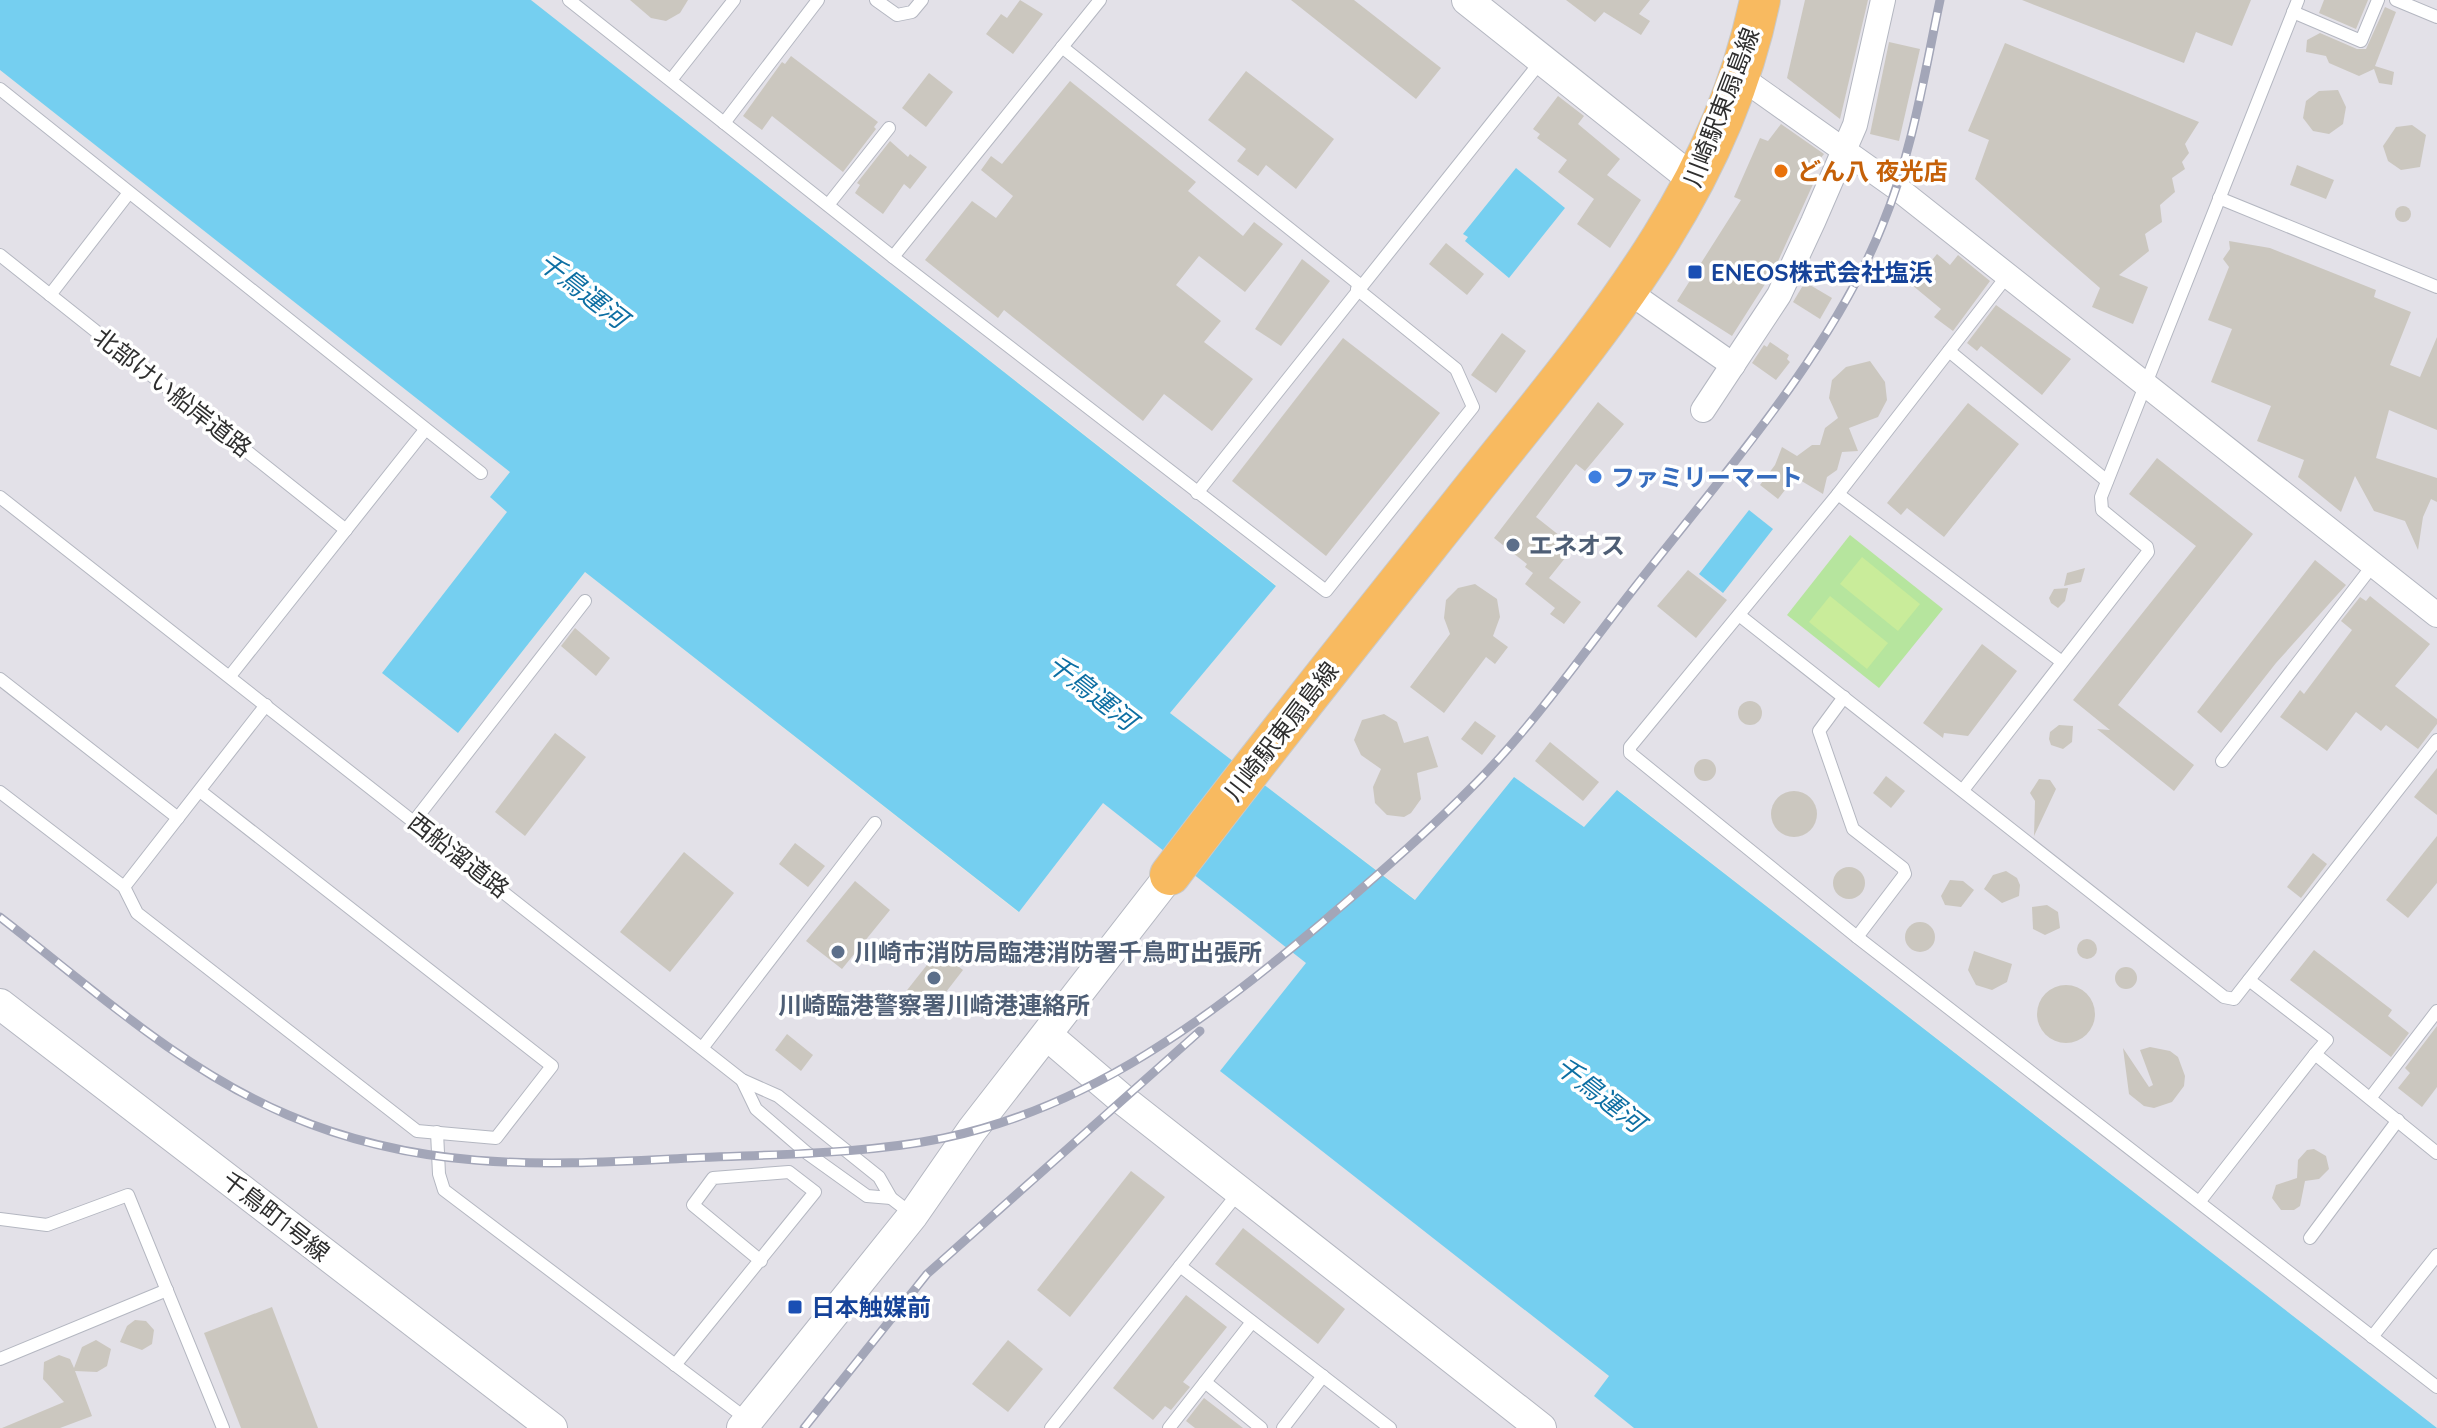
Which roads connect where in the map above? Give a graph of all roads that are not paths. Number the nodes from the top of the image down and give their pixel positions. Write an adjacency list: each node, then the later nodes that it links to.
1 (734, 0): 17 (lane)
2 (818, 0): 19 (lane)
3 (876, 0): 4 (lane)
4 (922, 0)
5 (1100, 0): 14 (lane)
6 (1467, 0): 15 (street)
7 (1760, 0): 16 (highway, 川崎駅東扇島線)
8 (1883, 0): 21 (street)
9 (2378, 0): 12 (lane)
10 (2396, 0): 13 (lane)
11 (573, 1): 17 (lane)
12 (2295, 6): 24 (lane)
13 (2437, 17)
14 (1062, 47): 27 (lane); 29 (lane)
15 (1542, 60): 22 (street); 29 (lane)
16 (1739, 76): 21 (street); 22 (highway, 川崎駅東扇島線)
17 (671, 80): 19 (lane)
18 (0, 89): 23 (lane)
19 (724, 123): 25 (lane)
20 (889, 128): 25 (lane)
21 (1843, 148): 28 (street); 34 (street)
22 (1696, 182): 31 (highway, 川崎駅東扇島線)
23 (128, 194): 32 (lane); 37 (lane)
24 (2219, 198): 30 (lane); 35 (lane)
25 (828, 205): 27 (lane)
26 (0, 255): 32 (lane, 北部けい船岸道路)
27 (893, 257): 40 (lane)
28 (2007, 276): 33 (lane); 35 (street)
29 (1358, 287): 40 (lane); 40 (lane)
30 (2437, 287)
31 (1629, 292): 34 (street); 61 (highway, 川崎駅東扇島線)
32 (50, 295): 43 (lane, 北部けい船岸道路)
33 (1949, 351): 39 (lane); 41 (lane)
34 (1733, 365): 36 (street)
35 (2145, 383): 39 (lane); 44 (street)
36 (1703, 410)
37 (425, 430): 38 (lane); 43 (lane)
38 (481, 473)
39 (2107, 481): 48 (lane)
40 (1197, 493)
41 (1838, 494): 46 (lane); 48 (lane)
42 (0, 497): 49 (lane, 西船溜道路)
43 (346, 530): 49 (lane)
44 (2373, 565): 47 (street); 54 (lane)
45 (585, 601): 59 (lane)
46 (1739, 615): 51 (lane); 63 (lane)
47 (2437, 615)
48 (2062, 662): 55 (lane)
49 (230, 676): 52 (lane, 西船溜道路)
50 (0, 679): 58 (lane)
51 (1844, 697): 55 (lane); 63 (lane)
52 (266, 705): 56 (lane); 59 (lane, 西船溜道路)
53 (2434, 750): 64 (lane)
54 (2222, 761)
55 (1963, 790): 64 (lane)
56 (200, 791): 58 (lane); 73 (lane)
57 (0, 792): 62 (lane)
58 (178, 818): 62 (lane)
59 (415, 820): 68 (lane, 西船溜道路)
60 (875, 823): 68 (lane)
61 (1170, 875): 67 (street, 川崎駅東扇島線)
62 (124, 887): 73 (lane)
63 (1857, 937): 76 (lane)
64 (2249, 980): 69 (lane)
65 (0, 1004): 93 (street, 千鳥町1号線)
66 (2437, 1011): 71 (lane)
67 (1047, 1035): 75 (street); 77 (street, 川崎駅東扇島線)
68 (703, 1047): 70 (lane, 西船溜道路)
69 (2315, 1054): 71 (lane); 76 (lane)
70 (742, 1080): 77 (lane, 西船溜道路); 77 (lane)
71 (2371, 1097): 72 (lane)
72 (2398, 1120): 74 (lane); 79 (lane)
73 (437, 1132): 87 (lane)
74 (2437, 1153)
75 (1241, 1189): 82 (lane); 99 (street)
76 (2200, 1201): 85 (lane)
77 (902, 1206): 91 (street, 川崎駅東扇島線)
78 (0, 1219): 83 (lane)
79 (2310, 1238)
80 (2437, 1255): 85 (lane)
81 (761, 1261): 81 (lane); 87 (lane)
82 (1180, 1266): 84 (lane); 94 (lane)
83 (167, 1290): 86 (lane); 92 (lane)
84 (1252, 1322): 88 (lane); 89 (lane)
85 (2372, 1337): 90 (lane)
86 (0, 1359)
87 (675, 1365): 91 (lane)
88 (1323, 1376): 97 (lane); 98 (lane)
89 (1205, 1382): 95 (lane); 96 (lane)
90 (2437, 1387)
91 (745, 1424)
92 (223, 1428)
93 (552, 1428)
94 (1051, 1428)
95 (1169, 1428)
96 (1261, 1428)
97 (1283, 1428)
98 (1390, 1428)
99 (1541, 1428)

